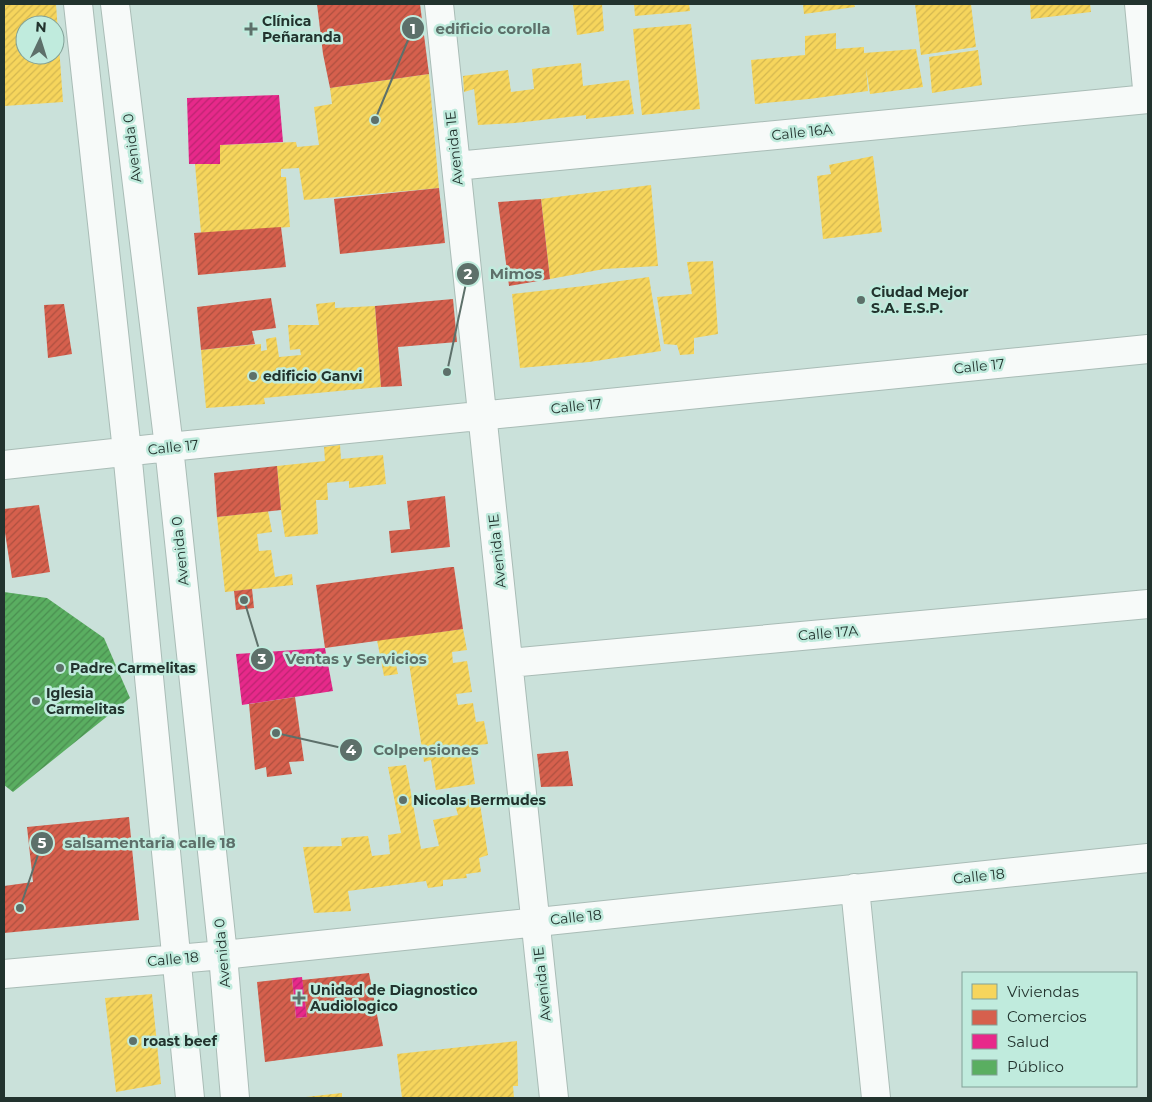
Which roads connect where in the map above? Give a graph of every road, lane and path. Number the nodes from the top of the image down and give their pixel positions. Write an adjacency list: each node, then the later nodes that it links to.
1 (78, 4): 10 (street)
2 (115, 4): 9 (street, Avenida 0)
3 (439, 4): 6 (street, Avenida 1E)
4 (1138, 4): 5 (street)
5 (1148, 99): 6 (street, Calle 16A)
6 (456, 166): 8 (street, Avenida 1E)
7 (1148, 349): 8 (street, Calle 17)
8 (482, 416): 9 (street, Calle 17); 13 (street, Avenida 1E)
9 (168, 447): 10 (street, Calle 17); 17 (street, Avenida 0)
10 (127, 452): 11 (street, Calle 17); 18 (street)
11 (4, 465)
12 (1148, 604): 13 (street, Calle 17A)
13 (508, 663): 16 (street, Avenida 1E)
14 (1148, 858): 15 (street, Calle 18)
15 (855, 888): 16 (street, Calle 18); 23 (street)
16 (536, 922): 17 (street, Calle 18); 22 (street, Avenida 1E)
17 (223, 954): 18 (street, Calle 18); 21 (street, Avenida 0)
18 (177, 958): 19 (street, Calle 18); 20 (street)
19 (4, 974)
20 (190, 1098)
21 (235, 1098)
22 (554, 1098)
23 (876, 1098)

